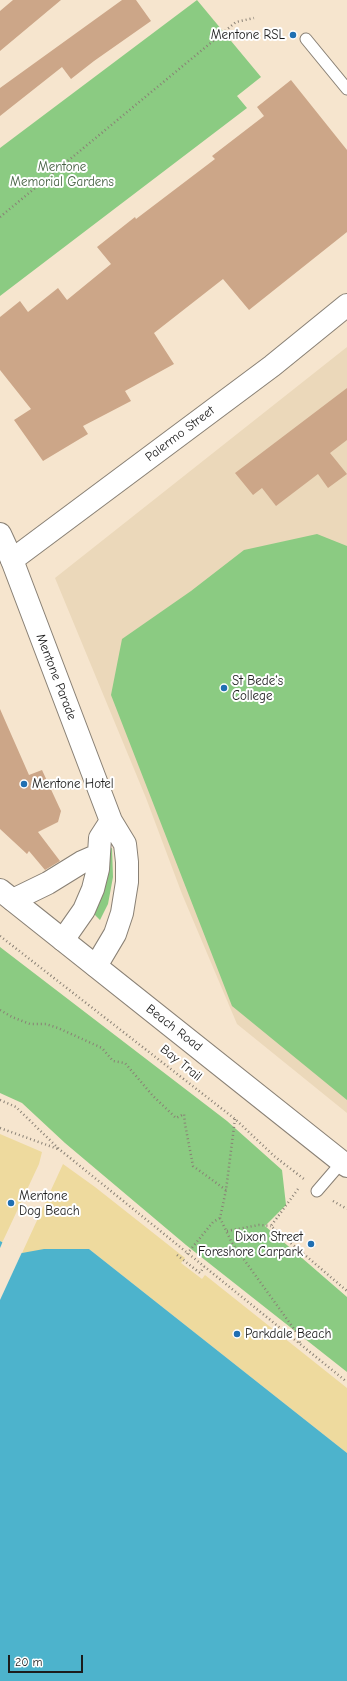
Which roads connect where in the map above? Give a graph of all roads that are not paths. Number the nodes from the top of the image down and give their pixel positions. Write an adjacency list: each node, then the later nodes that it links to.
1 (306, 39): 2 (lane)
2 (347, 89)
3 (347, 305): 5 (street, Palermo Street)
4 (0, 534): 5 (street, Mentone Parade)
5 (12, 560): 6 (street, Mentone Parade)
6 (111, 821): 7 (street); 10 (street, Mentone Parade)
7 (98, 855): 8 (street); 9 (street)
8 (6, 895): 9 (street, Beach Road)
9 (63, 940): 10 (street, Beach Road)
10 (96, 966): 11 (street, Beach Road)
11 (344, 1164): 12 (lane)
12 (318, 1191)

